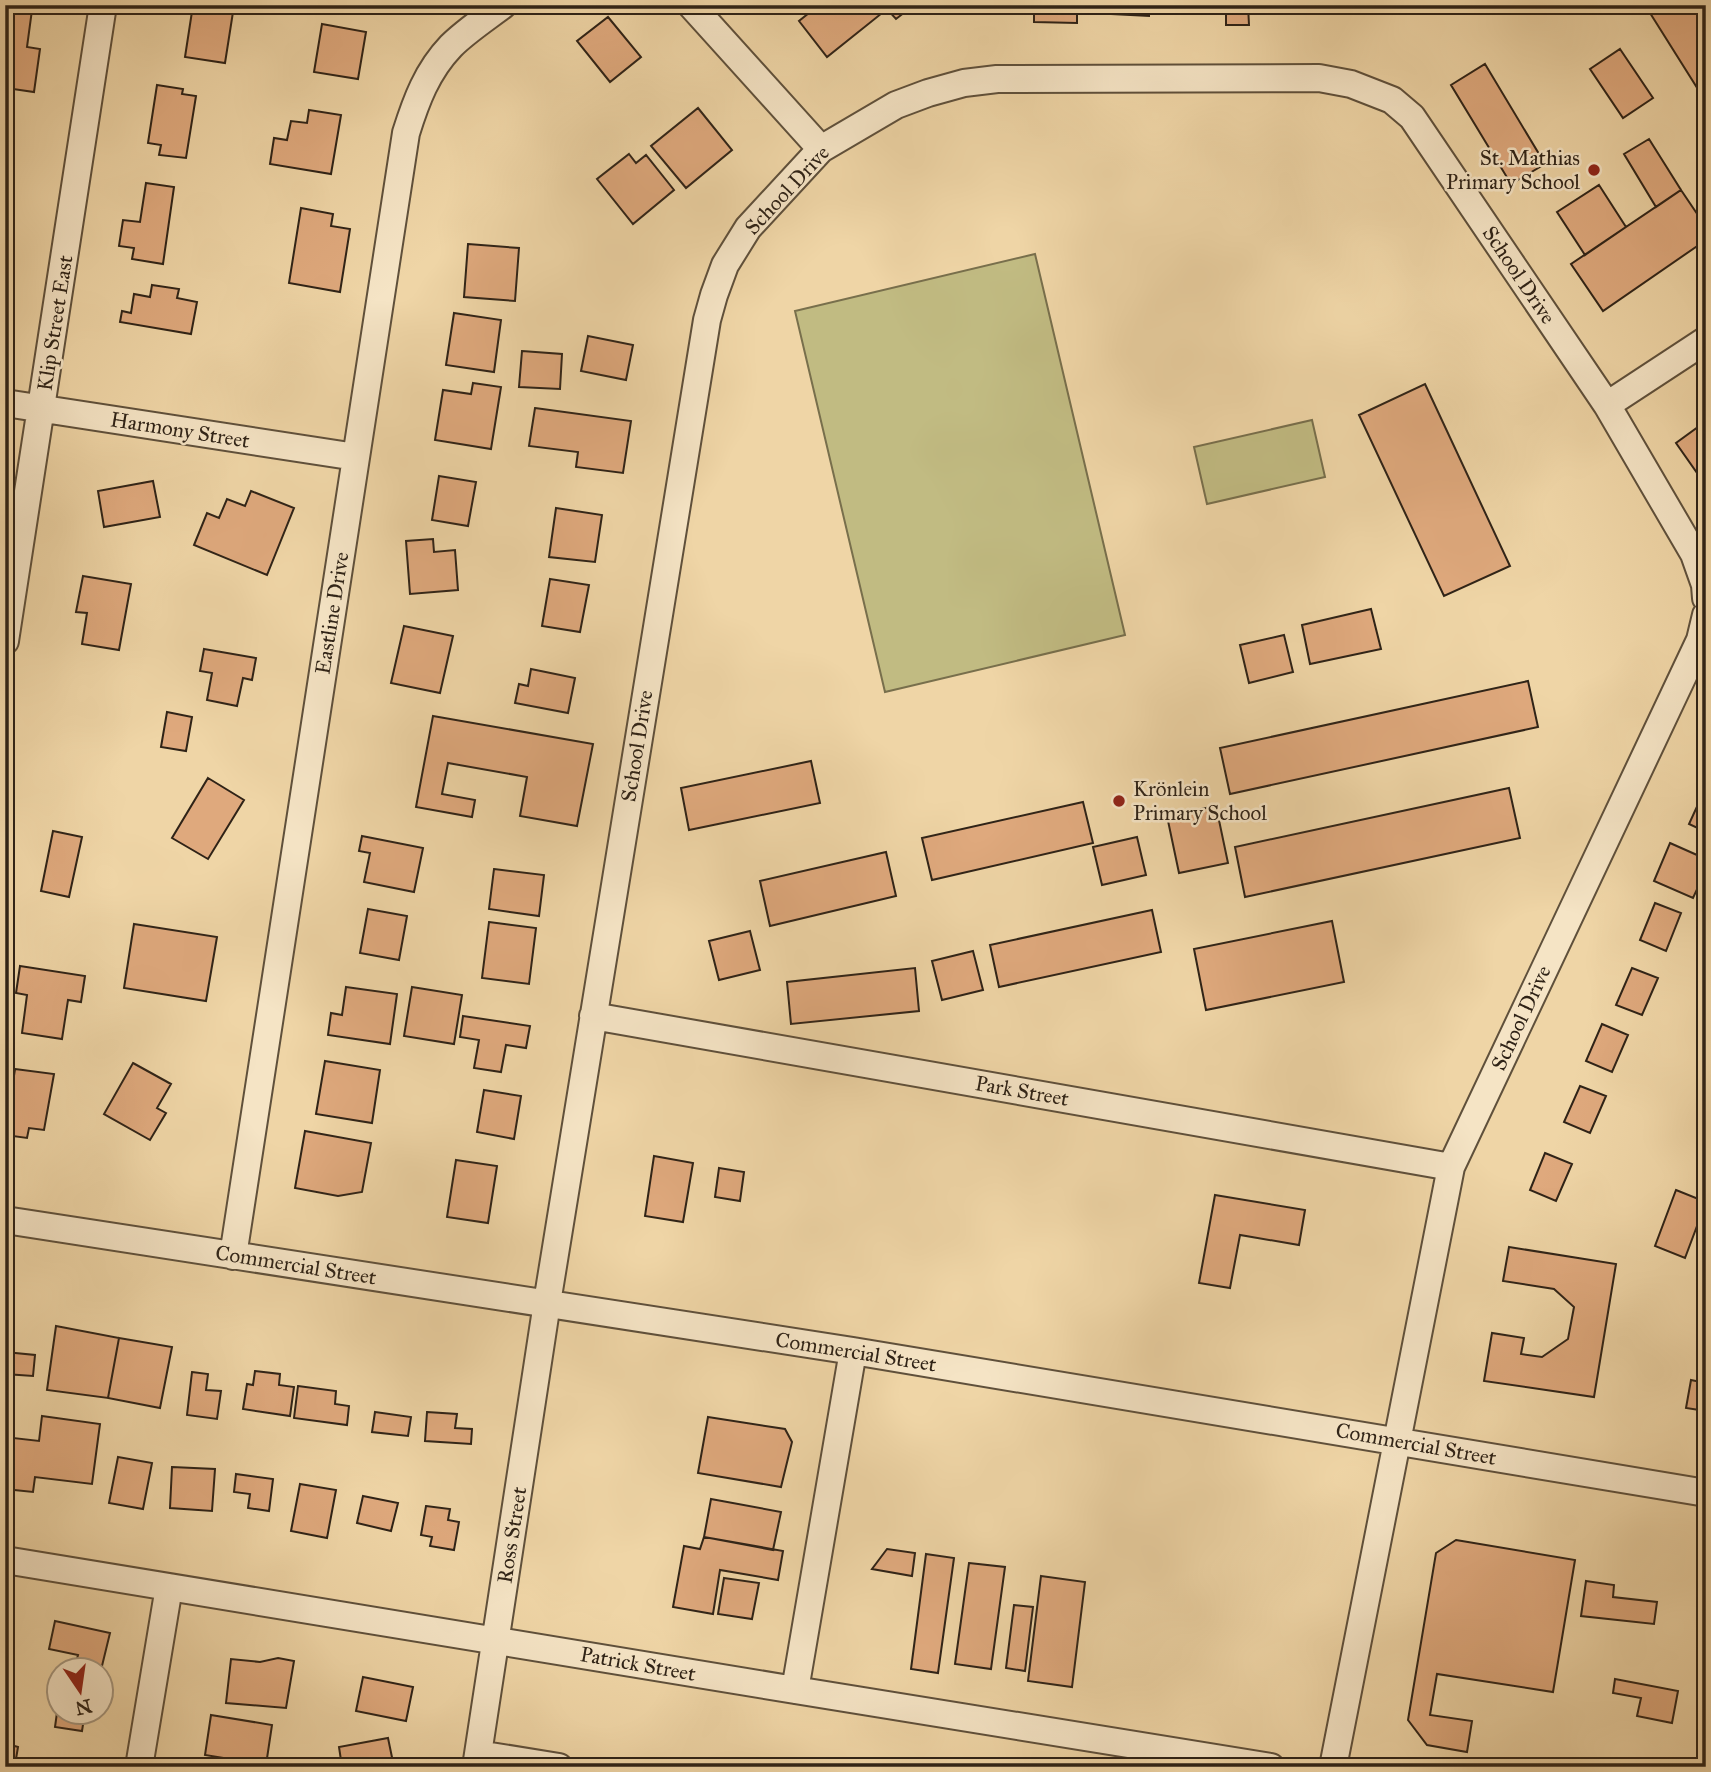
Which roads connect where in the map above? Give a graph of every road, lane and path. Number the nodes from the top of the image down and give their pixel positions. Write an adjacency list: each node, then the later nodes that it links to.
1 (103, 5): 8 (street, Klip Street East)
2 (503, 5): 9 (street, Eastline Drive)
3 (691, 5): 4 (street)
4 (821, 149): 7 (street, School Drive); 13 (street, School Drive)
5 (1706, 340): 7 (street)
6 (5, 402): 8 (street, Harmony Street)
7 (1607, 405): 10 (street, School Drive)
8 (42, 408): 9 (street, Harmony Street); 12 (street, Klip Street East)
9 (356, 457): 16 (street, Eastline Drive)
10 (1706, 598)
11 (1706, 615): 14 (street, School Drive)
12 (5, 642)
13 (593, 1016): 14 (street, Park Street); 17 (street, School Drive)
14 (1451, 1167): 19 (street, School Drive)
15 (5, 1220): 16 (street, Commercial Street)
16 (233, 1255): 17 (street, Commercial Street)
17 (547, 1303): 18 (street, Commercial Street); 23 (street, Ross Street)
18 (853, 1351): 19 (street, Commercial Street); 24 (street)
19 (1397, 1440): 20 (street, Commercial Street); 29 (street, School Drive)
20 (1706, 1493)
21 (5, 1560): 22 (street, Patrick Street)
22 (169, 1587): 23 (street, Patrick Street); 26 (street)
23 (496, 1640): 24 (street, Patrick Street); 25 (street, Ross Street)
24 (795, 1690): 28 (street, Patrick Street)
25 (477, 1760): 27 (street)
26 (139, 1767)
27 (559, 1767)
28 (1270, 1767)
29 (1333, 1767)

